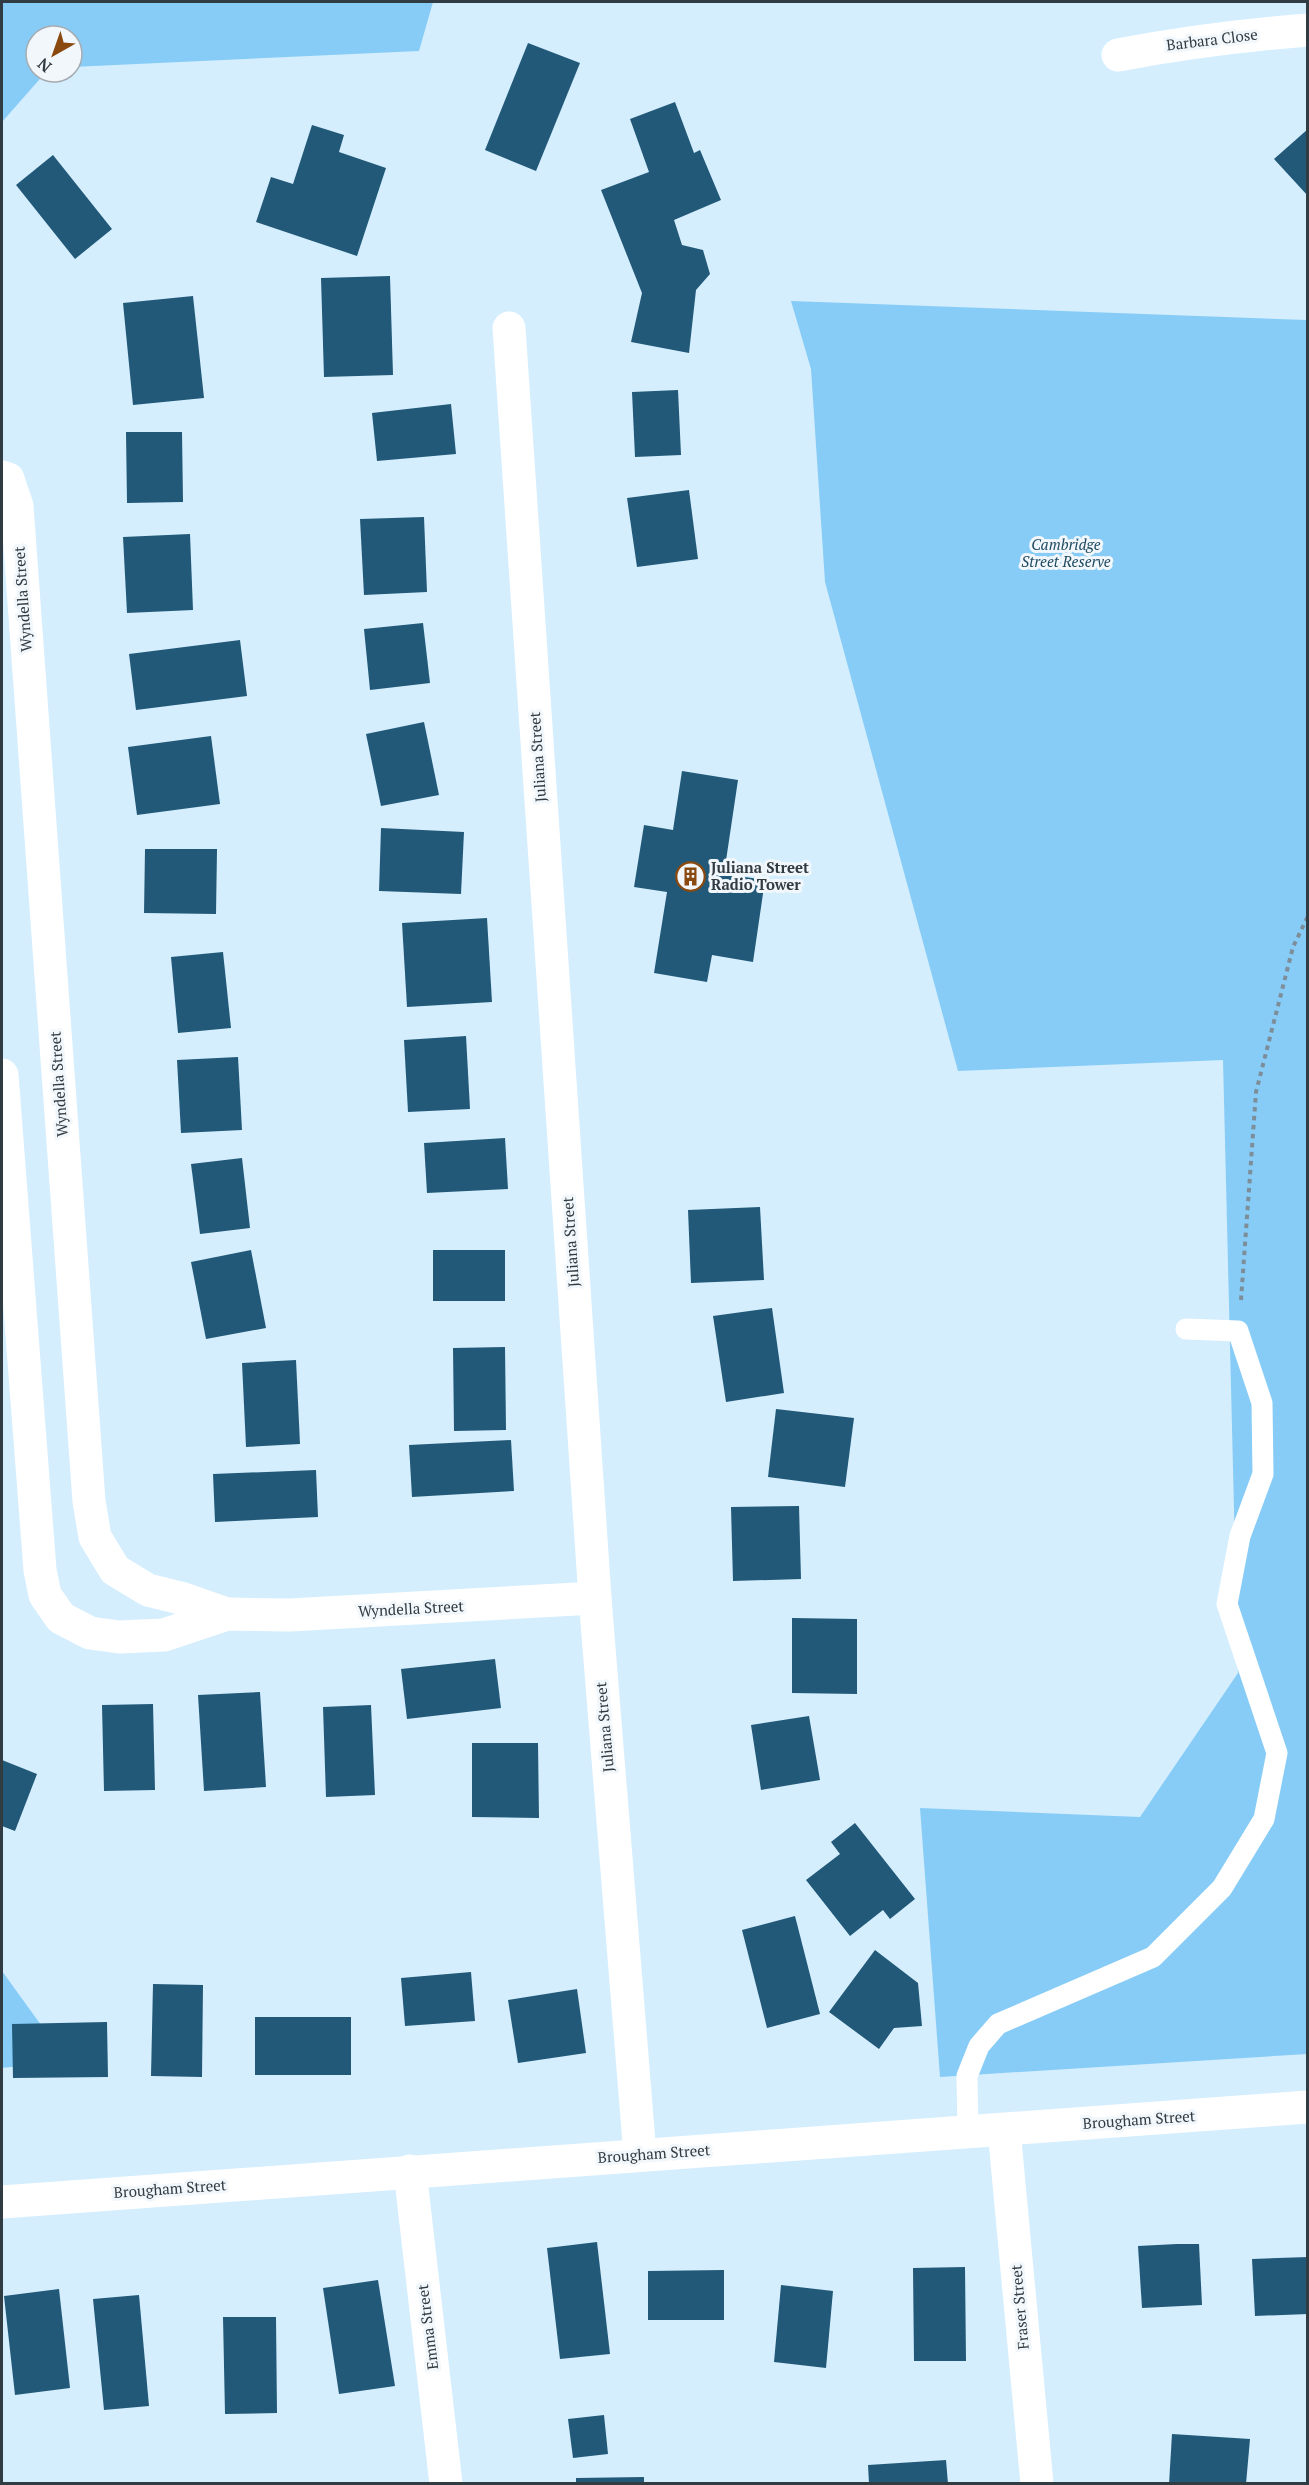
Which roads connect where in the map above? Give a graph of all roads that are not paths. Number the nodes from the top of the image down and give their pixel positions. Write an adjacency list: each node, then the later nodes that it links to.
1 (1308, 30): 2 (street, Barbara Close)
2 (1118, 55)
3 (509, 328): 7 (street, Juliana Street)
4 (2, 477): 8 (street, Wyndella Street)
5 (2, 1075): 8 (street, Wyndella Street)
6 (1186, 1329): 11 (lane)
7 (595, 1598): 8 (street, Wyndella Street); 12 (street, Juliana Street)
8 (227, 1614)
9 (1308, 2107): 10 (street, Brougham Street)
10 (1004, 2130): 11 (street, Brougham Street); 16 (street, Fraser Street)
11 (969, 2133): 12 (street, Brougham Street)
12 (640, 2155): 13 (street, Brougham Street)
13 (410, 2171): 14 (street, Brougham Street); 15 (street, Emma Street)
14 (2, 2202)
15 (446, 2484)
16 (1036, 2484)

